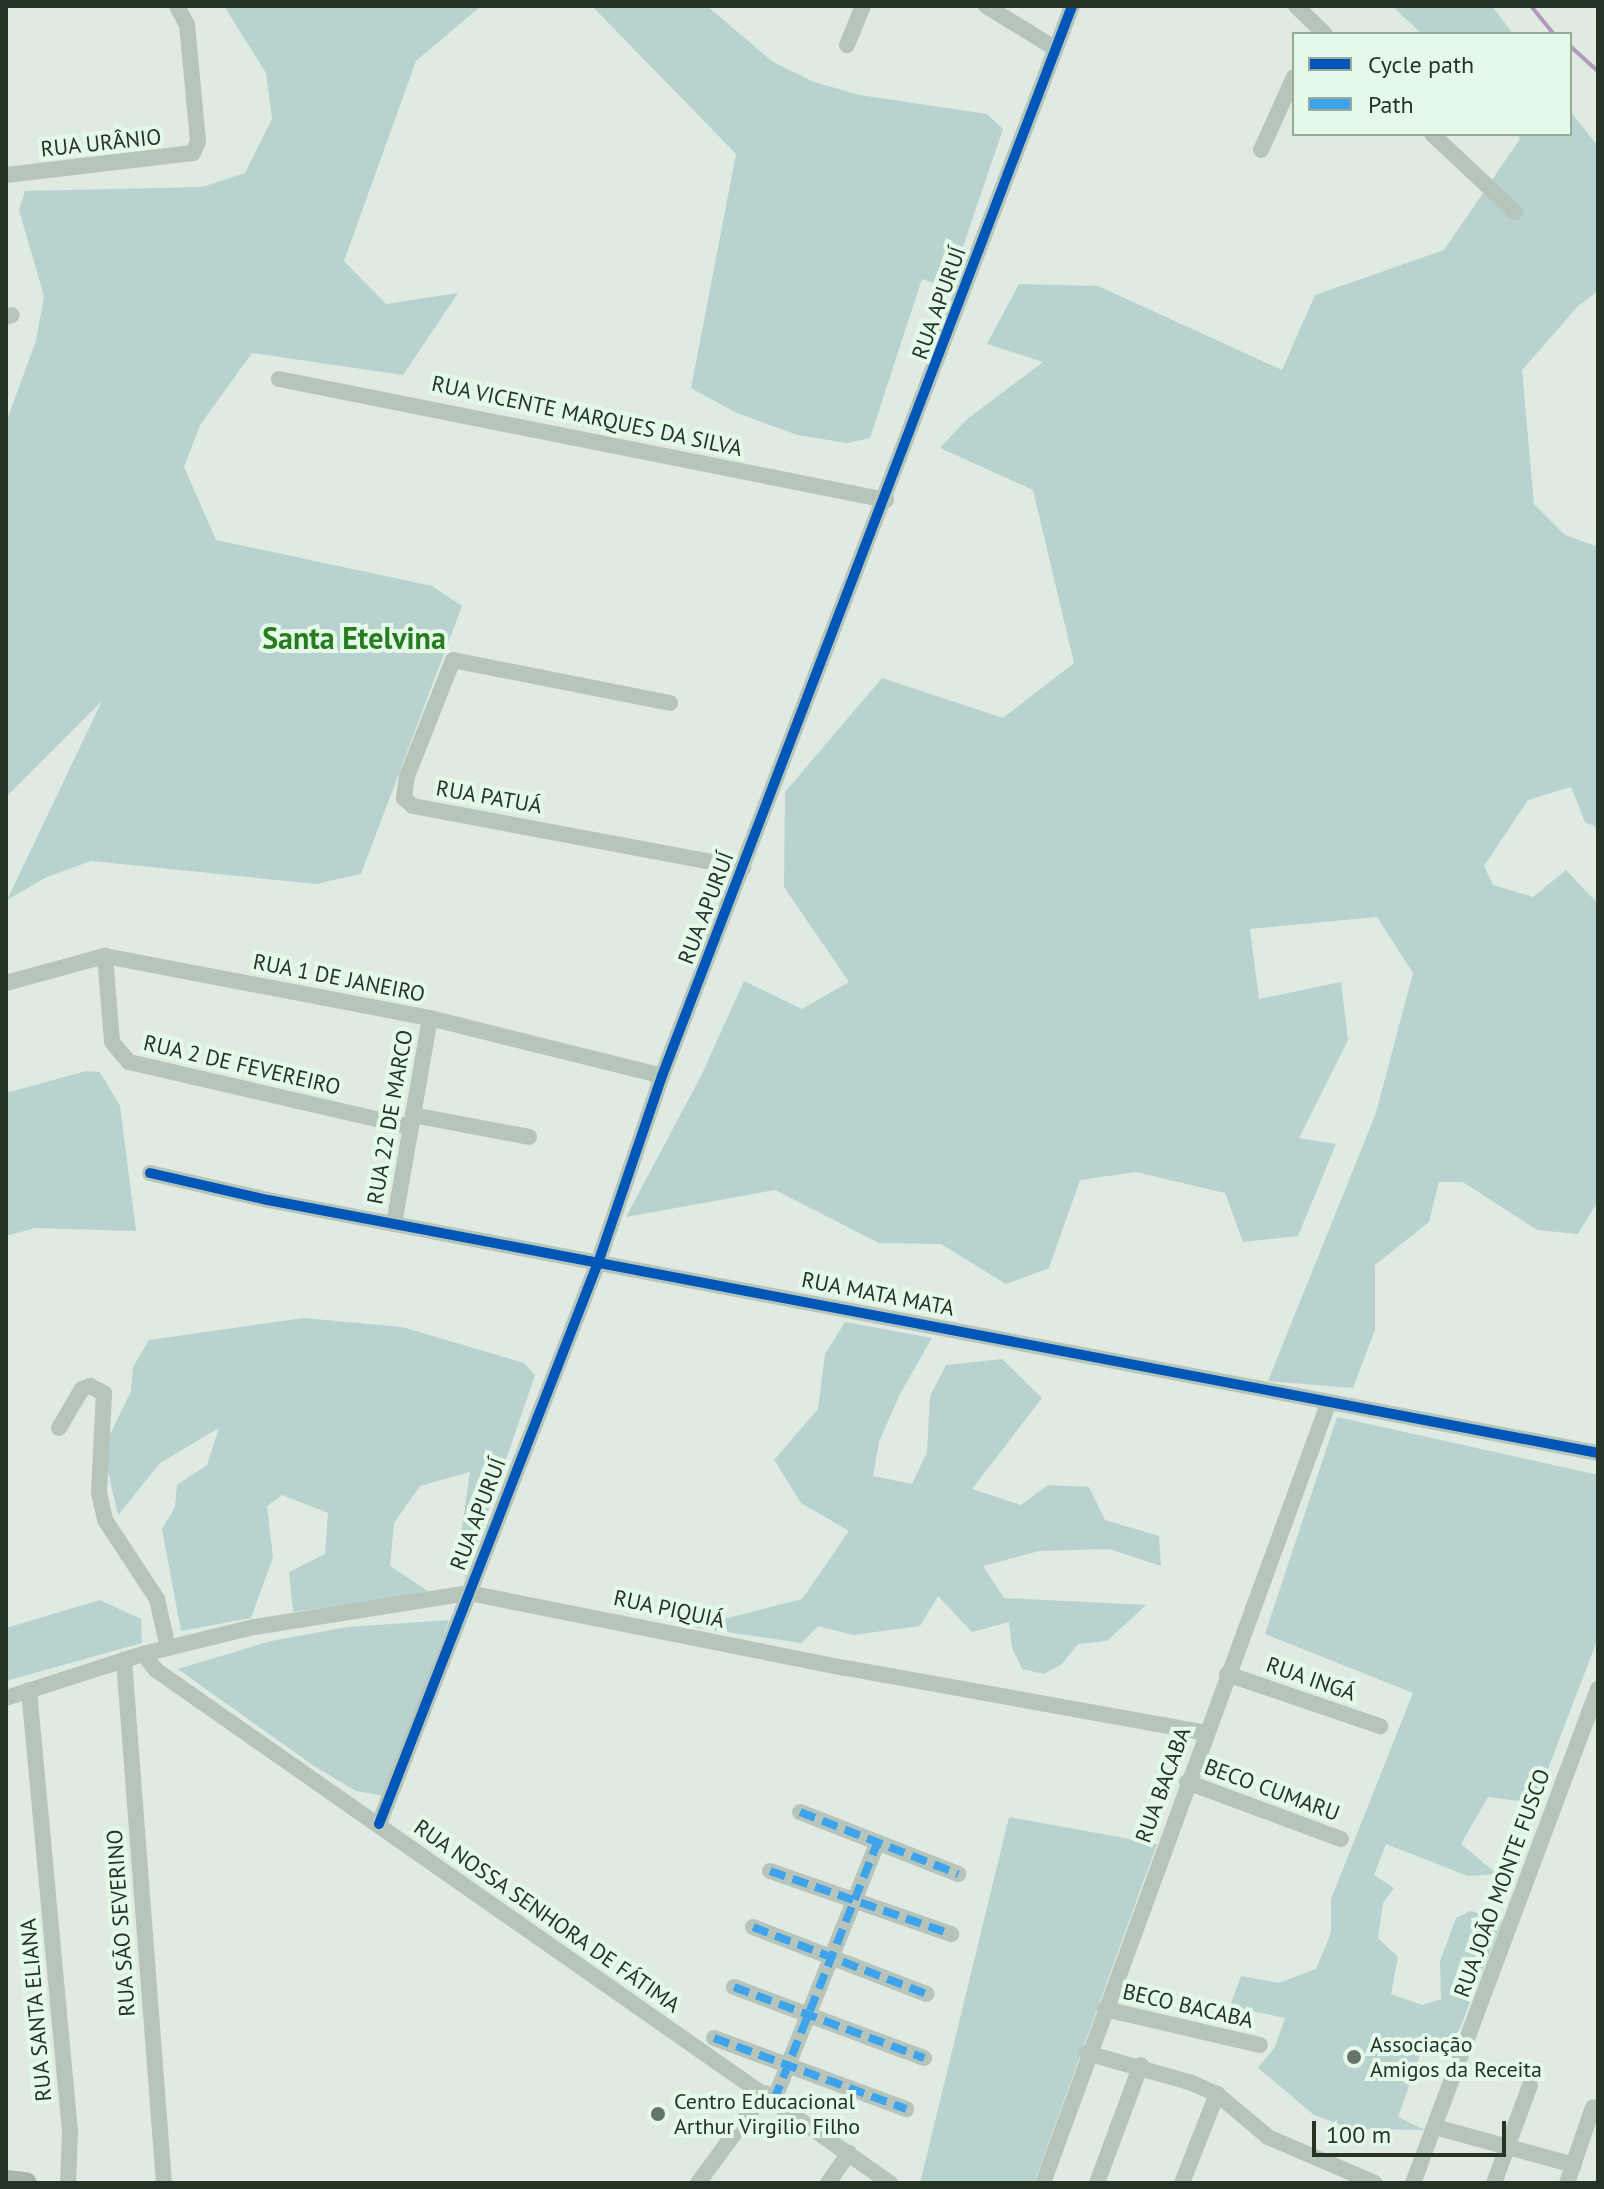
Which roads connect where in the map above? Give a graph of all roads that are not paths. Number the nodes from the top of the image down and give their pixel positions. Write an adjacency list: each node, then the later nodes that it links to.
1 (177, 6): 12 (street, RUA URÂNIO)
2 (863, 6): 7 (street)
3 (986, 6): 8 (street)
4 (1072, 6): 8 (street, RUA APURUÍ)
5 (1296, 6): 6 (street)
6 (1319, 32)
7 (847, 45)
8 (1053, 47): 15 (street, RUA APURUÍ)
9 (1292, 81): 11 (street)
10 (1434, 136): 13 (street)
11 (1261, 150)
12 (6, 175)
13 (1515, 212)
14 (279, 379): 15 (street, RUA VICENTE MARQUES DA SILVA)
15 (886, 500): 17 (street, RUA APURUÍ)
16 (670, 703): 17 (street, RUA PATUÁ)
17 (743, 868): 21 (street, RUA APURUÍ)
18 (105, 956): 19 (street, RUA 1 DE JANEIRO); 20 (street, RUA 1 DE JANEIRO); 22 (street, RUA 2 DE FEVEREIRO)
19 (6, 983)
20 (430, 1018): 21 (street, RUA 1 DE JANEIRO); 22 (street, RUA 22 DE MARCO)
21 (662, 1076): 26 (street, RUA APURUÍ)
22 (412, 1121): 23 (street, RUA 2 DE FEVEREIRO); 25 (street, RUA 22 DE MARCO)
23 (529, 1137)
24 (150, 1173): 25 (street, RUA MATA MATA)
25 (394, 1224): 26 (street, RUA MATA MATA)
26 (599, 1260): 27 (street, RUA MATA MATA); 30 (street, RUA APURUÍ)
27 (1328, 1404): 29 (street, RUA MATA MATA); 34 (street, RUA BACABA)
28 (59, 1428): 31 (street)
29 (1598, 1453)
30 (469, 1593): 31 (street, RUA PIQUIÁ); 39 (street, RUA PIQUIÁ); 42 (street, RUA APURUÍ)
31 (168, 1648): 32 (street, RUA PIQUIÁ)
32 (143, 1654): 33 (street, RUA PIQUIÁ); 42 (street, RUA NOSSA SENHORA DE FÁTIMA)
33 (124, 1660): 36 (street, RUA PIQUIÁ); 73 (street, RUA SÃO SEVERINO)
34 (1227, 1674): 38 (street, RUA INGÁ); 39 (street, RUA BACABA)
35 (1598, 1689): 66 (street, RUA JOÃO MONTE FUSCO)
36 (29, 1690): 37 (street, RUA PIQUIÁ); 72 (street, RUA SANTA ELIANA)
37 (6, 1698)
38 (1380, 1726)
39 (1206, 1733): 40 (street, RUA BACABA)
40 (1187, 1782): 43 (street, BECO CUMARU); 53 (street, RUA BACABA)
41 (800, 1812): 44 (street)
42 (379, 1824): 63 (street, RUA NOSSA SENHORA DE FÁTIMA)
43 (1341, 1839)
44 (877, 1844): 46 (street); 47 (street)
45 (770, 1871): 47 (street)
46 (958, 1874)
47 (855, 1901): 49 (street); 50 (street)
48 (753, 1927): 50 (street)
49 (951, 1934)
50 (833, 1957): 52 (street); 54 (street)
51 (734, 1987): 54 (street)
52 (927, 1994)
53 (1105, 2009): 56 (street, BECO BACABA); 57 (street, RUA BACABA)
54 (812, 2015): 58 (street); 60 (street)
55 (714, 2038): 60 (street)
56 (1260, 2045)
57 (1087, 2053): 59 (street); 77 (street, RUA BACABA)
58 (924, 2058)
59 (1141, 2065): 62 (street); 78 (street)
60 (790, 2067): 63 (street); 65 (street)
61 (1530, 2085): 67 (street)
62 (1217, 2094): 79 (street); 80 (street)
63 (769, 2096): 68 (street, RUA NOSSA SENHORA DE FÁTIMA); 74 (street)
64 (1593, 2107): 69 (street)
65 (906, 2109)
66 (1435, 2127): 67 (street); 81 (street, RUA JOÃO MONTE FUSCO)
67 (1506, 2148): 69 (street); 82 (street)
68 (849, 2153): 75 (street); 76 (street, RUA NOSSA SENHORA DE FÁTIMA)
69 (1574, 2165): 83 (street)
70 (6, 2181): 71 (main road)
71 (26, 2183)
72 (68, 2183)
73 (164, 2183)
74 (698, 2183)
75 (828, 2183)
76 (890, 2183)
77 (1043, 2183)
78 (1097, 2183)
79 (1182, 2183)
80 (1375, 2183)
81 (1413, 2183)
82 (1494, 2183)
83 (1567, 2183)

